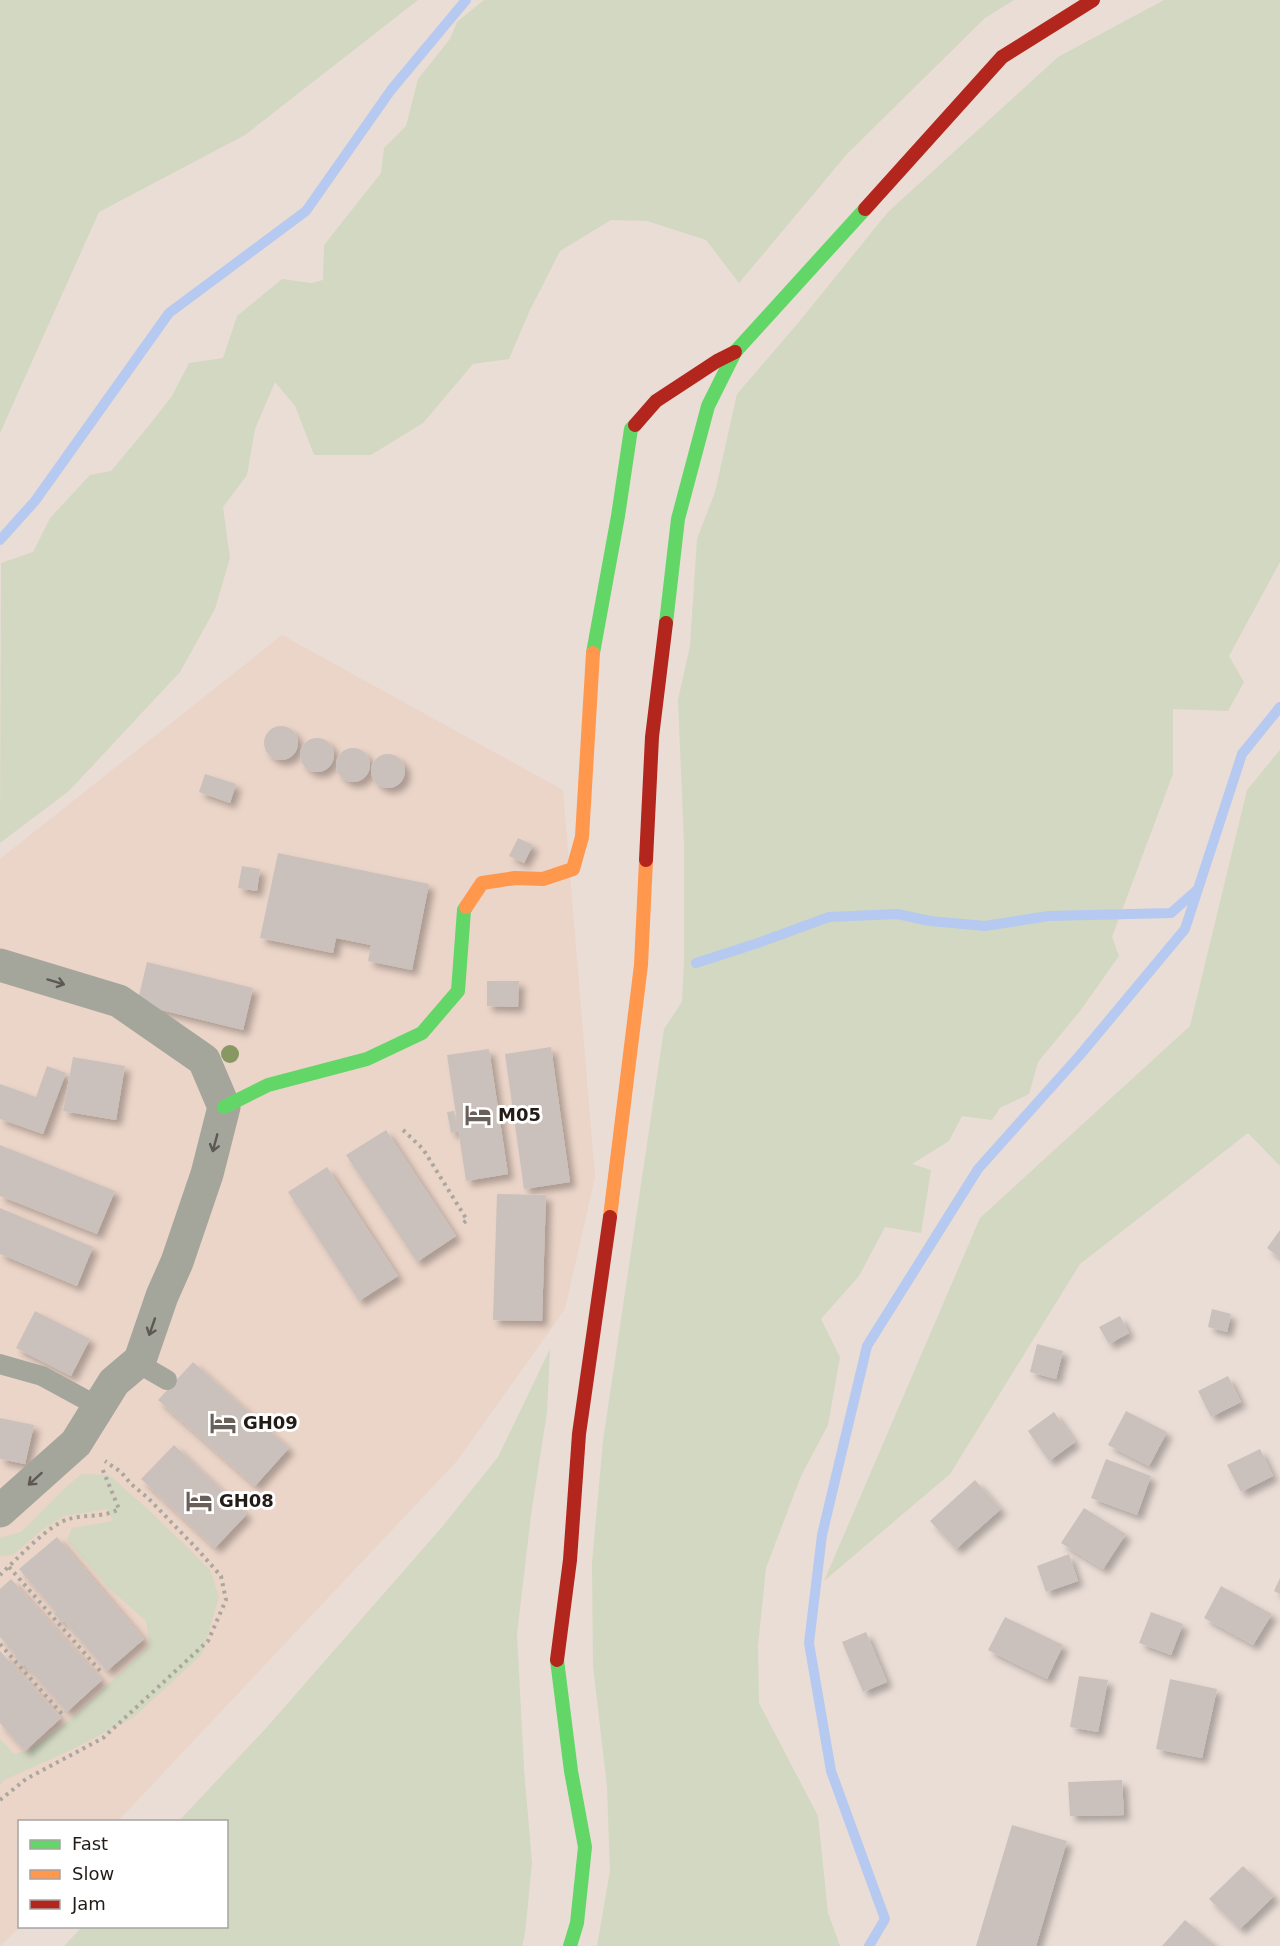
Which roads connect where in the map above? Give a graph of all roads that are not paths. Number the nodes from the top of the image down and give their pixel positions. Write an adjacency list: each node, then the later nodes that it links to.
1 (1093, 0): 2 (street)
2 (735, 352): 4 (street); 10 (street)
3 (0, 965): 4 (street, one-way to 4)
4 (224, 1107): 5 (street, one-way to 5)
5 (140, 1360): 7 (lane); 8 (street)
6 (0, 1364): 8 (lane)
7 (167, 1380)
8 (99, 1407): 9 (street, one-way to 9)
9 (0, 1511)
10 (570, 1946)

